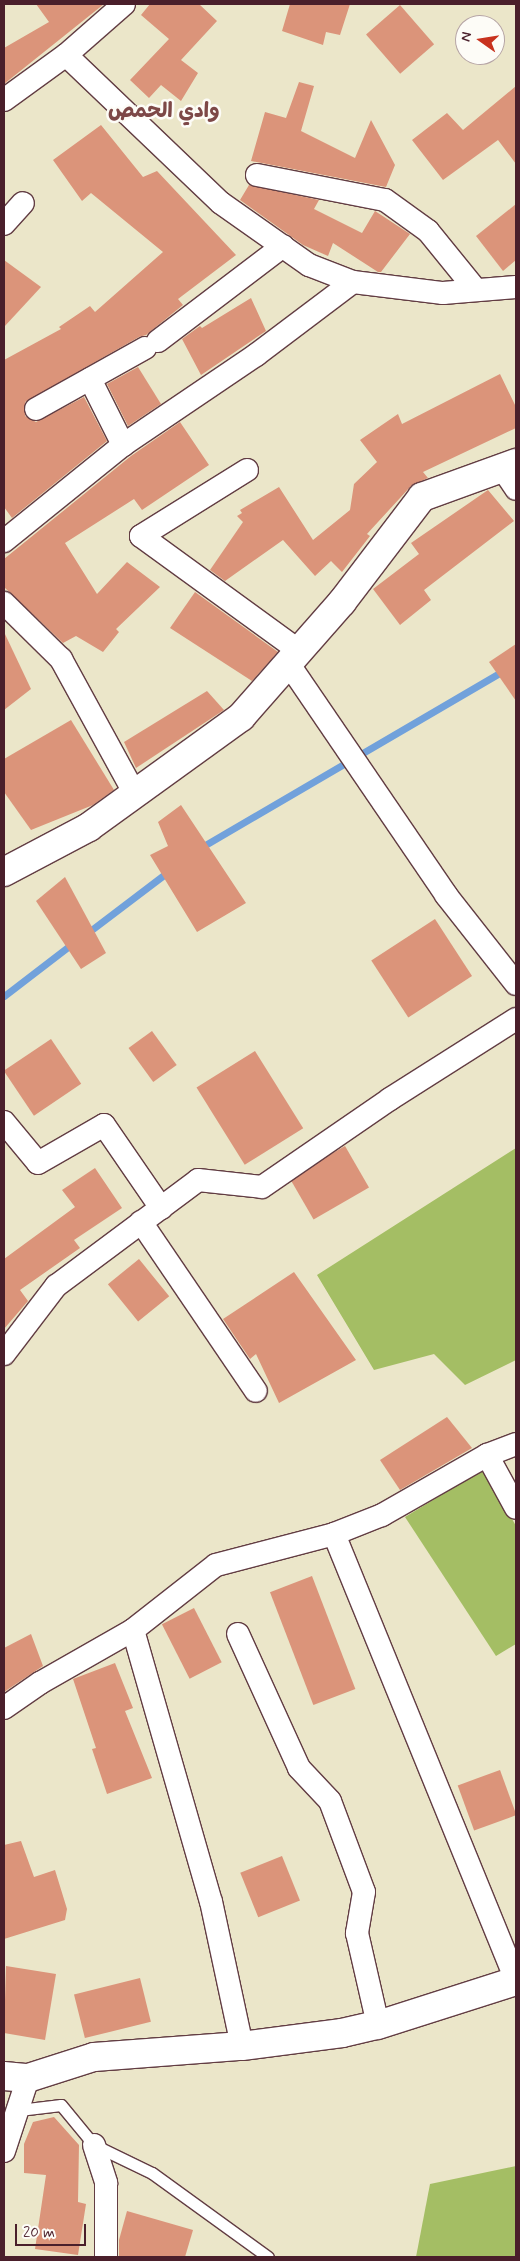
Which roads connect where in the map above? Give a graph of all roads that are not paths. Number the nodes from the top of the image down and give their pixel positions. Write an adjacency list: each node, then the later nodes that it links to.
1 (124, 4): 2 (street)
2 (66, 55): 3 (street); 7 (street)
3 (4, 100)
4 (257, 175): 10 (street)
5 (23, 203): 6 (street)
6 (4, 224)
7 (283, 246): 8 (street); 11 (street)
8 (353, 282): 10 (street); 13 (street)
9 (516, 287): 10 (street)
10 (476, 290)
11 (90, 379): 12 (street); 13 (street)
12 (36, 409)
13 (123, 446): 16 (street)
14 (247, 470): 18 (street)
15 (512, 473): 18 (street)
16 (4, 540)
17 (4, 603): 19 (street)
18 (294, 657): 19 (street); 21 (street)
19 (135, 794): 20 (street)
20 (4, 872)
21 (516, 984)
22 (516, 1019): 24 (street)
23 (4, 1122): 24 (street)
24 (161, 1208): 25 (street)
25 (141, 1222): 26 (street); 27 (street)
26 (4, 1354)
27 (256, 1391)
28 (516, 1444): 29 (street)
29 (487, 1456): 30 (street); 31 (street)
30 (516, 1508)
31 (334, 1534): 32 (street); 35 (street)
32 (133, 1630): 34 (street); 37 (street)
33 (238, 1634): 36 (street)
34 (4, 1708)
35 (516, 1982): 36 (street)
36 (378, 2026): 37 (street)
37 (242, 2046): 38 (street)
38 (16, 2077): 39 (street)
39 (19, 2110): 40 (lane); 41 (street)
40 (94, 2145): 42 (street); 43 (lane)
41 (4, 2151)
42 (106, 2257)
43 (268, 2257)

